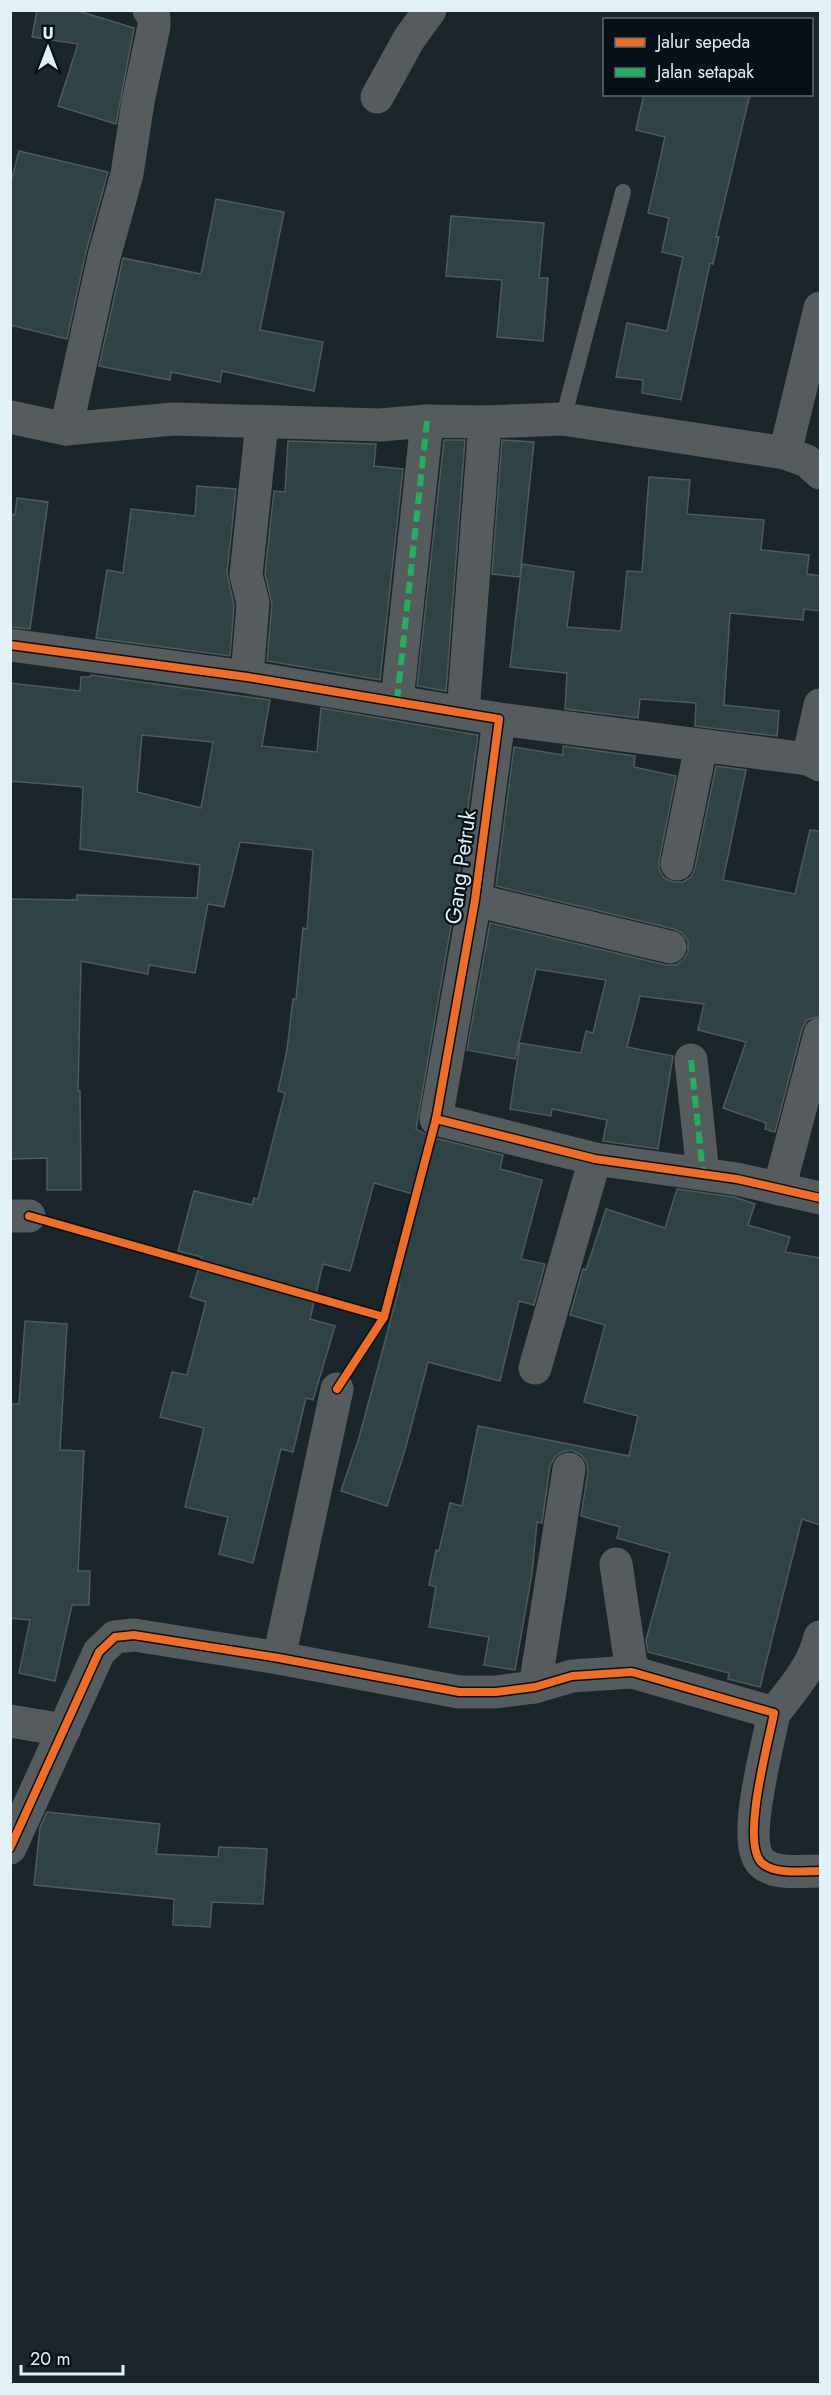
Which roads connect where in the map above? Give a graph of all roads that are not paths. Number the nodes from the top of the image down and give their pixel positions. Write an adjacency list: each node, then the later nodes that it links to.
1 (149, 10): 11 (street)
2 (430, 10): 3 (street)
3 (377, 97)
4 (623, 192): 7 (lane)
5 (820, 308): 12 (street)
6 (10, 417): 11 (street)
7 (563, 419): 10 (street); 12 (street)
8 (427, 421): 9 (street); 10 (street); 16 (street)
9 (262, 422): 11 (street); 15 (street)
10 (485, 422): 18 (street)
11 (66, 429)
12 (785, 453): 13 (street)
13 (820, 473)
14 (10, 645): 15 (street)
15 (247, 677): 16 (street)
16 (397, 701): 18 (street)
17 (820, 705): 21 (street)
18 (463, 712): 19 (street)
19 (499, 719): 20 (street); 23 (street, Gang Petruk)
20 (701, 746): 21 (street); 22 (street)
21 (814, 762)
22 (677, 864)
23 (475, 900): 24 (street); 27 (street, Gang Petruk)
24 (670, 947)
25 (820, 1034): 29 (street)
26 (691, 1060): 28 (street)
27 (595, 1159): 28 (street, Gang Petruk); 31 (street)
28 (703, 1174): 29 (street, Gang Petruk)
29 (779, 1189): 30 (street, Gang Petruk)
30 (820, 1198)
31 (535, 1368)
32 (337, 1389): 36 (street)
33 (569, 1468): 38 (street)
34 (616, 1564): 37 (street)
35 (820, 1637): 39 (street)
36 (279, 1658): 38 (street); 41 (street)
37 (632, 1672): 38 (street); 39 (street)
38 (535, 1687)
39 (774, 1713): 43 (street)
40 (10, 1721): 41 (street)
41 (64, 1730): 42 (street)
42 (10, 1848)
43 (820, 1871)

